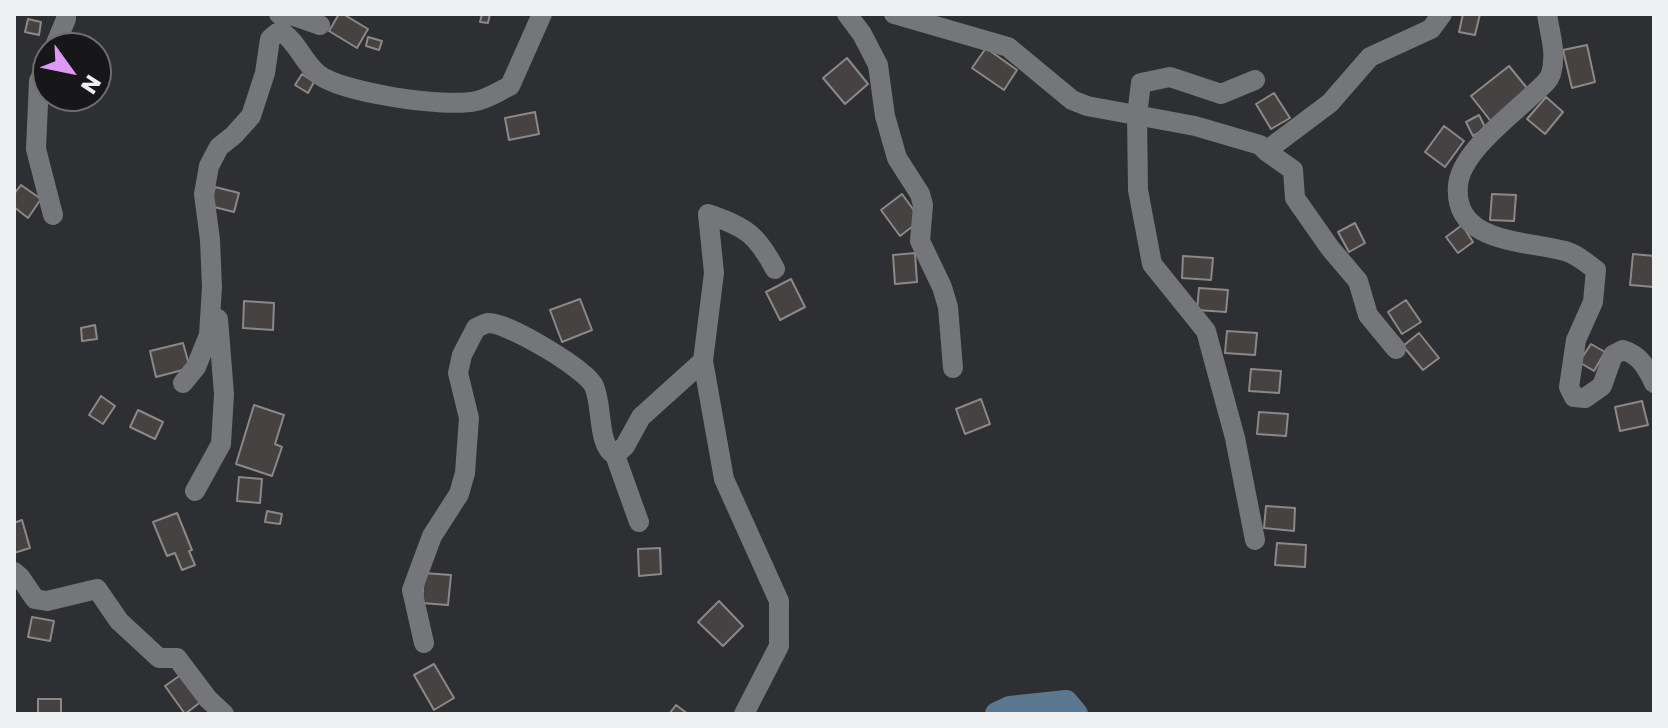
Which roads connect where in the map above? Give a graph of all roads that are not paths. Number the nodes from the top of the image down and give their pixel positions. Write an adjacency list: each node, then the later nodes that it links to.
1 (542, 14): 6 (street)
2 (847, 14): 17 (street)
3 (894, 14): 10 (street)
4 (1442, 14): 11 (street)
5 (1547, 14): 19 (street)
6 (276, 20): 7 (street); 14 (street)
7 (320, 25)
8 (1255, 80): 10 (street)
9 (38, 112): 12 (street)
10 (1137, 115): 11 (street); 23 (street)
11 (1266, 151): 15 (street)
12 (53, 215)
13 (775, 269): 16 (street)
14 (212, 287): 18 (street); 21 (street)
15 (1396, 349)
16 (703, 361): 20 (street); 27 (street)
17 (953, 368)
18 (183, 383)
19 (1654, 383)
20 (615, 455): 22 (street); 25 (street)
21 (195, 491)
22 (639, 522)
23 (1255, 540)
24 (14, 572): 26 (street)
25 (424, 643)
26 (224, 714)
27 (744, 714)

